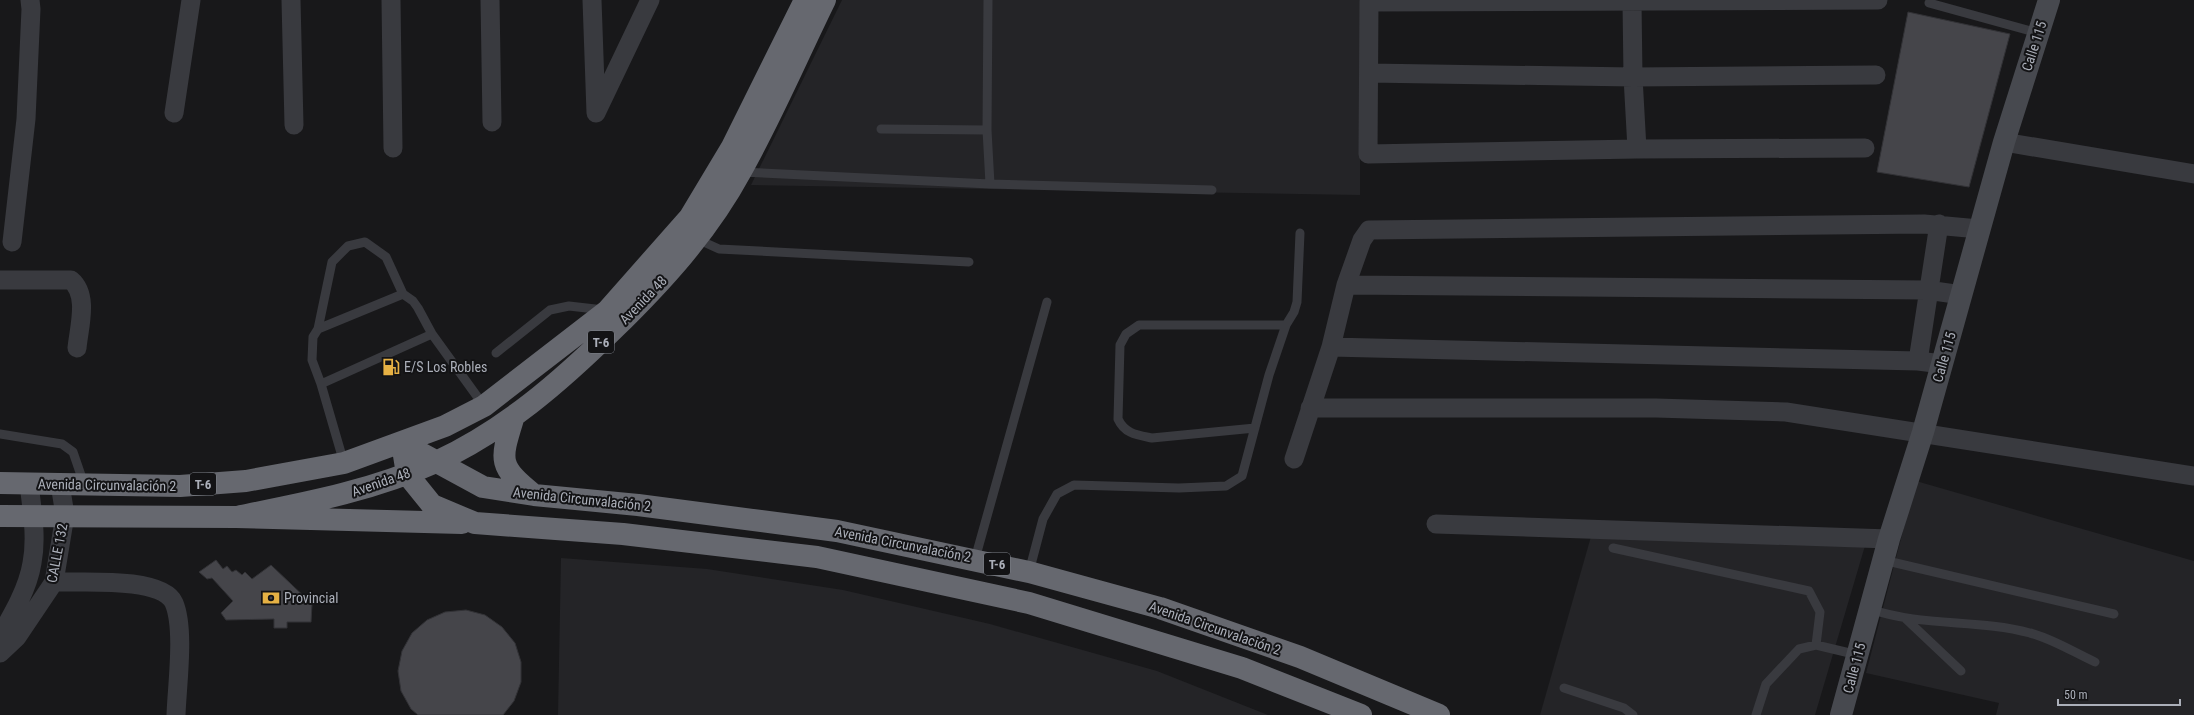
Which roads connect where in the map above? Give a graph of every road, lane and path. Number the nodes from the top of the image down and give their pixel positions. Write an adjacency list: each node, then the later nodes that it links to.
1 (30, 0): 36 (street)
2 (191, 0): 19 (street)
3 (291, 0): 21 (street)
4 (391, 0): 25 (street)
5 (490, 0): 20 (street)
6 (592, 0): 7 (street)
7 (650, 0)
8 (805, 0): 44 (highway, Avenida 48 / T-6)
9 (825, 0): 28 (highway, Avenida 48 / T-6)
10 (988, 0): 23 (lane)
11 (1878, 0): 13 (street)
12 (2049, 0): 15 (street, Calle 115)
13 (1632, 2): 16 (street); 18 (street)
14 (1929, 3): 15 (lane)
15 (2038, 33): 24 (street, Calle 115)
16 (1369, 73): 18 (street); 27 (street)
17 (1876, 75): 18 (street)
18 (1633, 77): 27 (street)
19 (174, 113)
20 (492, 122)
21 (294, 125)
22 (881, 129): 23 (lane)
23 (987, 130): 30 (lane)
24 (2004, 142): 29 (street); 33 (street, Calle 115)
25 (393, 148)
26 (1865, 148): 27 (street)
27 (1637, 149)
28 (741, 172): 30 (lane); 35 (highway, Avenida 48 / T-6)
29 (2194, 174)
30 (990, 184): 31 (lane)
31 (1212, 190)
32 (1939, 224): 33 (street); 39 (street); 40 (street)
33 (1979, 228): 42 (street, Calle 115)
34 (1300, 233): 45 (lane)
35 (697, 239): 37 (lane); 56 (highway, Avenida 48 / T-6)
36 (12, 242)
37 (969, 262)
38 (0, 280): 49 (street)
39 (1346, 285): 40 (street); 48 (street)
40 (1927, 290): 42 (street); 51 (street)
41 (403, 294): 46 (lane); 46 (lane); 47 (lane)
42 (1962, 295): 52 (street, Calle 115)
43 (1047, 302): 79 (lane)
44 (607, 311): 50 (lane); 54 (highway, Avenida 48 / T-6)
45 (1286, 325): 57 (lane); 57 (lane)
46 (318, 329): 53 (lane)
47 (432, 334): 53 (lane); 54 (lane)
48 (1331, 347): 51 (street); 55 (street)
49 (78, 348)
50 (496, 353)
51 (1918, 361): 52 (street)
52 (1942, 364): 58 (street, Calle 115)
53 (321, 384): 63 (lane)
54 (484, 406): 60 (highway, Avenida 48 / T-6)
55 (1310, 408): 58 (street); 61 (street)
56 (513, 419): 62 (highway, Avenida 48 / T-6); 70 (highway)
57 (1255, 428): 81 (lane)
58 (1923, 432): 65 (street); 77 (street, Calle 115)
59 (0, 434): 69 (lane)
60 (402, 443): 62 (highway, Avenida Circunvalación 2 / T-6); 63 (highway, Avenida Circunvalación 2 / T-6); 64 (highway, Avenida Circunvalación 2 / T-6)
61 (1294, 459)
62 (437, 461): 64 (highway, Avenida 48 / T-6); 70 (highway, Avenida Circunvalación 2 / T-6)
63 (344, 463): 69 (highway, Avenida Circunvalación 2 / T-6)
64 (407, 474): 74 (highway, Avenida 48 / T-6); 75 (highway, Avenida Circunvalación 2 / T-6)
65 (2194, 476)
66 (0, 483): 67 (highway, Avenida Circunvalación 2 / T-6)
67 (29, 484): 68 (highway, Avenida Circunvalación 2 / T-6); 73 (street)
68 (60, 484): 69 (highway, Avenida Circunvalación 2 / T-6); 71 (street, CALLE 132)
69 (84, 484)
70 (534, 496): 79 (highway, Avenida Circunvalación 2 / T-6)
71 (65, 515): 73 (highway, T-6); 74 (highway, T-6); 82 (street, CALLE 132)
72 (0, 516): 73 (highway, T-6)
73 (32, 516): 86 (street)
74 (236, 517): 75 (highway)
75 (475, 523): 94 (highway, Avenida Circunvalación 2 / T-6)
76 (1436, 524): 77 (street)
77 (1888, 539): 80 (street, Calle 115)
78 (1613, 548): 87 (lane)
79 (975, 559): 81 (highway, Avenida Circunvalación 2 / T-6)
80 (1883, 560): 83 (street, Calle 115); 84 (lane)
81 (1029, 572): 95 (highway, Avenida Circunvalación 2 / T-6)
82 (54, 582): 88 (street, CALLE 132); 93 (street)
83 (1870, 610): 85 (lane); 89 (street, Calle 115)
84 (2114, 614)
85 (1906, 619): 90 (lane); 91 (lane)
86 (0, 636)
87 (1816, 645): 89 (lane); 97 (lane)
88 (0, 653)
89 (1858, 656): 98 (street, Calle 115)
90 (2095, 662)
91 (1961, 671)
92 (1564, 688): 96 (lane)
93 (176, 715)
94 (1361, 715)
95 (1440, 715)
96 (1633, 715)
97 (1756, 715)
98 (1841, 715)

